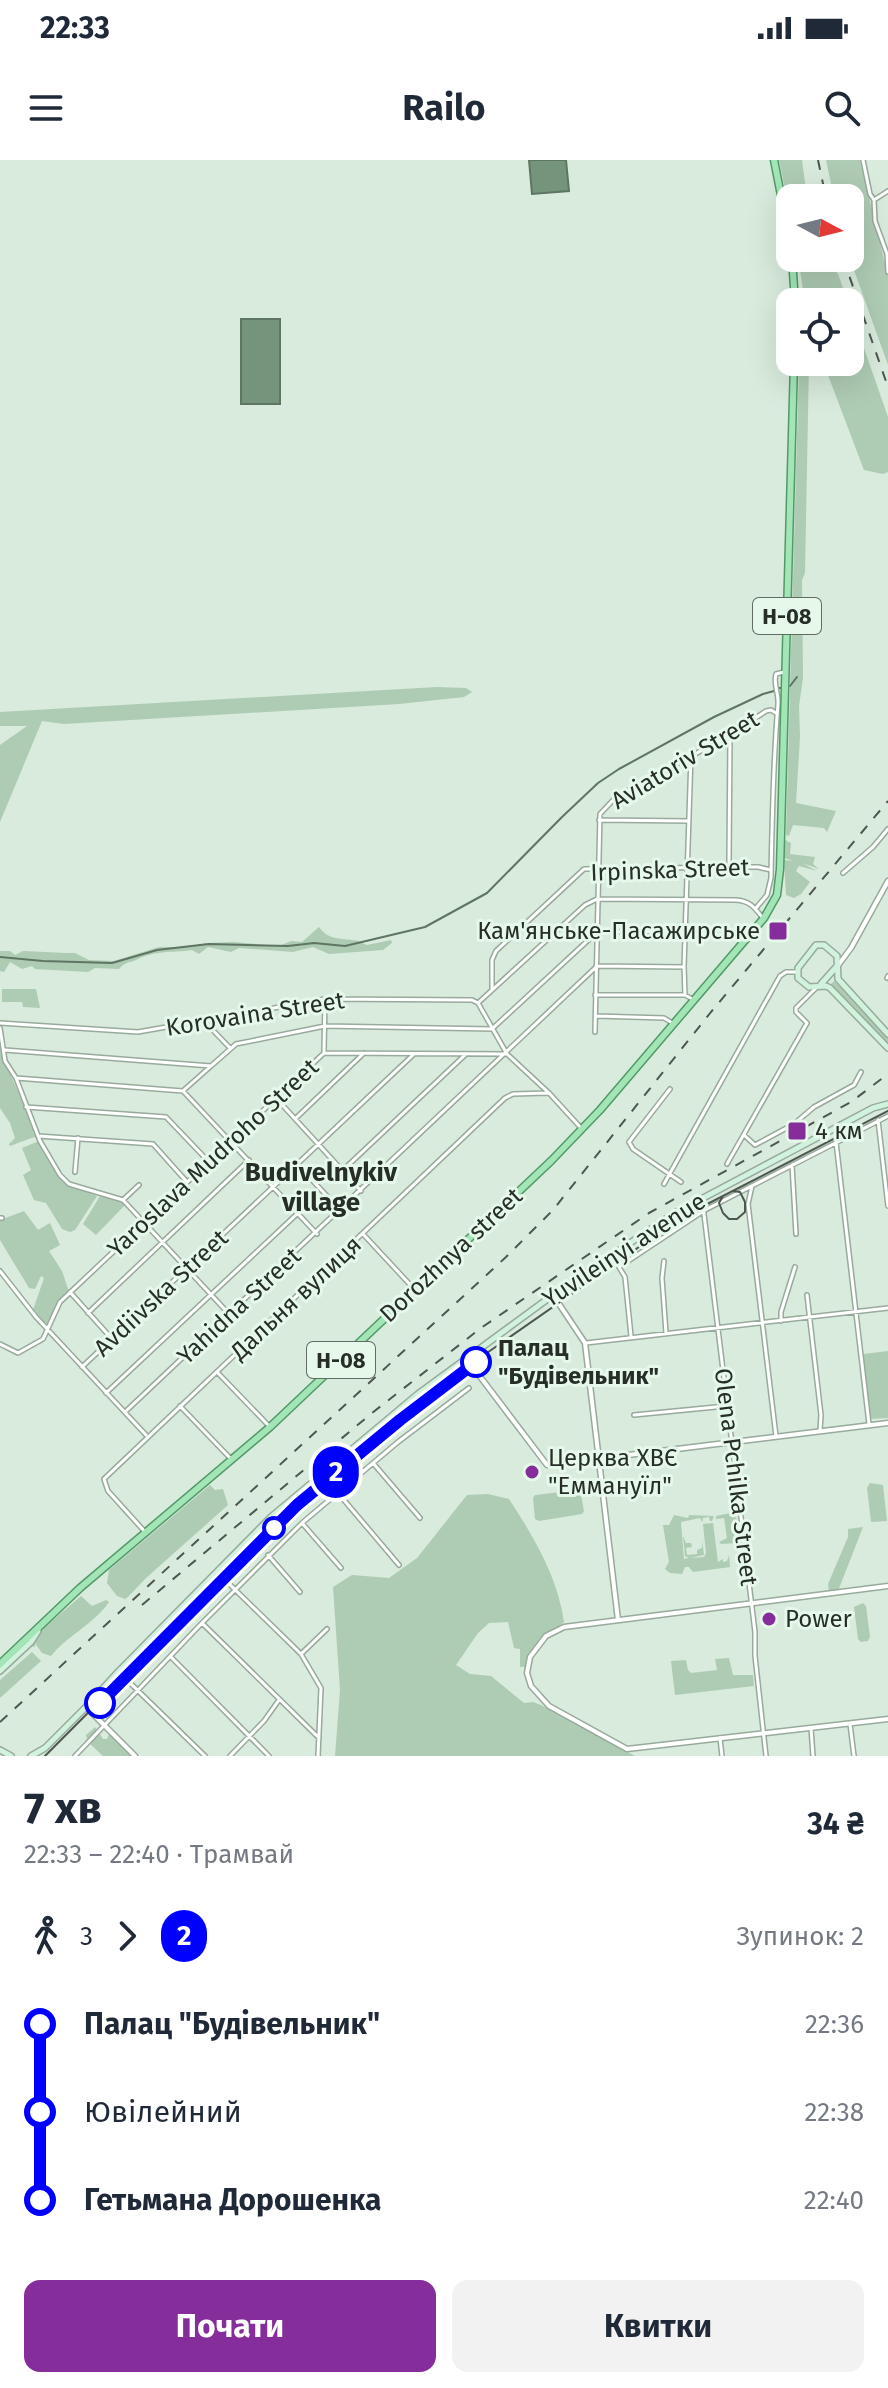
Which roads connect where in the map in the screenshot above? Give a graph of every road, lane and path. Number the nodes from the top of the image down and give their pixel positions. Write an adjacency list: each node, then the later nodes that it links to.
1 (774, 160): 3 (main road)
2 (863, 160): 5 (street)
3 (779, 184)
4 (888, 191): 5 (street)
5 (874, 200): 6 (street)
6 (888, 254): 7 (street)
7 (888, 272)
8 (794, 376): 9 (main road, Н-08)
9 (785, 672): 10 (street); 25 (main road, Dorozhnya street / Н-08)
10 (776, 713): 11 (street, Aviatoriv Street); 19 (street)
11 (730, 735): 12 (street, Aviatoriv Street); 16 (street)
12 (691, 754): 13 (street, Aviatoriv Street); 14 (street)
13 (599, 820): 14 (street); 17 (street)
14 (689, 821): 18 (street)
15 (888, 829): 20 (street)
16 (728, 864): 18 (street, Irpinska Street); 19 (street, Irpinska Street)
17 (598, 867): 18 (street, Irpinska Street); 22 (street); 35 (street, Irpinska Street)
18 (687, 867): 23 (street)
19 (771, 870): 24 (street)
20 (843, 873)
21 (888, 881): 28 (street)
22 (597, 899): 23 (street); 27 (street); 35 (street)
23 (686, 900): 24 (street); 26 (street)
24 (756, 908): 25 (street)
25 (764, 918): 39 (main road, Dorozhnya street / Н-08)
26 (685, 931): 27 (street); 30 (street)
27 (597, 932): 29 (street); 46 (street)
28 (839, 964): 31 (main road); 32 (main road); 48 (main road)
29 (596, 967): 30 (street); 36 (street); 55 (street, Yahidna Street)
30 (684, 967): 37 (street)
31 (797, 972): 34 (main road); 83 (street)
32 (828, 978): 33 (main road); 34 (main road)
33 (828, 986): 34 (main road); 50 (main road)
34 (817, 987): 70 (street)
35 (493, 991): 40 (street)
36 (595, 995): 37 (street); 41 (street)
37 (685, 995): 39 (street)
38 (325, 999): 40 (street, Korovaina Street); 42 (street, Korovaina Street); 45 (street)
39 (695, 1000): 43 (main road, Dorozhnya street / Н-08)
40 (478, 1003): 46 (street)
41 (595, 1016): 43 (street); 47 (street)
42 (203, 1020): 44 (street, Korovaina Street); 49 (street)
43 (674, 1024): 69 (main road, Dorozhnya street / Н-08)
44 (0, 1026): 51 (street)
45 (325, 1026): 46 (street); 49 (street); 52 (street)
46 (492, 1029): 55 (street)
47 (595, 1032)
48 (888, 1034)
49 (230, 1048): 57 (street)
50 (888, 1048)
51 (5, 1050): 57 (street); 59 (street)
52 (324, 1053): 53 (street, Yaroslava Mudroho Street); 63 (street, Yaroslava Mudroho Street)
53 (364, 1053): 54 (street, Yaroslava Mudroho Street); 67 (street)
54 (415, 1054): 56 (street, Yaroslava Mudroho Street); 75 (street, Avdiivska Street)
55 (507, 1054): 56 (street, Yaroslava Mudroho Street); 62 (street); 90 (street, Yahidna Street)
56 (465, 1055): 81 (street)
57 (211, 1066): 61 (street)
58 (861, 1072): 70 (street)
59 (16, 1078): 61 (street); 65 (street)
60 (670, 1089): 83 (street)
61 (183, 1091): 73 (street)
62 (549, 1093): 69 (street); 99 (street, Дальня вулиця)
63 (276, 1098): 67 (street); 73 (street, Yaroslava Mudroho Street)
64 (888, 1104): 91 (main road, Yuvileinyi avenue)
65 (26, 1107): 71 (street); 77 (street)
66 (888, 1116): 68 (street)
67 (295, 1119): 75 (street)
68 (878, 1120): 74 (street); 93 (street)
69 (582, 1130): 106 (main road, Dorozhnya street / Н-08)
70 (744, 1135): 78 (street)
71 (38, 1136): 72 (street); 92 (street)
72 (78, 1138): 82 (street); 84 (street)
73 (231, 1141): 76 (street); 77 (street, Yaroslava Mudroho Street)
74 (836, 1142): 80 (street); 112 (street)
75 (319, 1145): 79 (street, Avdiivska Street); 81 (street)
76 (249, 1160): 89 (street); 101 (street)
77 (209, 1162): 84 (street, Yaroslava Mudroho Street)
78 (727, 1164)
79 (298, 1165): 89 (street, Avdiivska Street); 95 (street)
80 (792, 1165): 88 (street); 100 (street)
81 (342, 1171): 90 (street)
82 (75, 1172)
83 (669, 1173): 85 (street); 86 (street)
84 (187, 1182): 97 (street, Yaroslava Mudroho Street)
85 (681, 1182)
86 (664, 1184)
87 (139, 1185): 92 (street)
88 (752, 1186): 94 (street); 117 (street)
89 (274, 1187): 96 (street); 104 (street, Avdiivska Street)
90 (361, 1191): 95 (street, Yahidna Street)
91 (702, 1198): 94 (street, Olena Pchilka Street); 109 (main road, Yuvileinyi avenue)
92 (123, 1200): 97 (street)
93 (888, 1206)
94 (705, 1210): 118 (street, Olena Pchilka Street); 121 (street)
95 (341, 1211): 98 (street, Yahidna Street)
96 (298, 1213): 98 (street); 108 (street)
97 (145, 1222): 101 (street); 107 (street, Yaroslava Mudroho Street)
98 (317, 1234): 114 (street, Yahidna Street)
99 (363, 1234): 106 (street); 127 (street, Дальня вулиця)
100 (796, 1234)
101 (163, 1243): 104 (street); 113 (street)
102 (664, 1261): 120 (street)
103 (795, 1267): 116 (street)
104 (186, 1269): 108 (street); 122 (street, Avdiivska Street)
105 (0, 1271): 119 (street)
106 (415, 1290): 136 (main road, Dorozhnya street / Н-08)
107 (70, 1292): 113 (street); 119 (street, Yaroslava Mudroho Street)
108 (212, 1295): 114 (street); 129 (street)
109 (553, 1295): 123 (street); 125 (main road, Yuvileinyi avenue)
110 (807, 1295): 115 (street)
111 (888, 1308): 112 (street)
112 (854, 1312): 115 (street); 135 (street)
113 (88, 1313): 122 (street)
114 (230, 1315): 132 (street, Yahidna Street)
115 (809, 1317): 116 (street); 137 (street)
116 (781, 1321): 117 (street)
117 (762, 1323): 118 (street); 138 (street)
118 (717, 1328): 120 (street); 131 (street, Olena Pchilka Street)
119 (49, 1330): 124 (street); 126 (street)
120 (666, 1333): 121 (street)
121 (631, 1336): 123 (street)
122 (112, 1339): 126 (street, Avdiivska Street)
123 (585, 1343): 141 (street)
124 (0, 1344)
125 (466, 1357): 141 (street); 151 (main road, Yuvileinyi avenue)
126 (82, 1367): 129 (street)
127 (217, 1372): 130 (street, Дальня вулиця); 136 (street)
128 (469, 1388): 143 (street)
129 (106, 1393): 132 (street)
130 (180, 1406): 139 (street, Дальня вулиця); 142 (street)
131 (726, 1406): 133 (street); 140 (street, Olena Pchilka Street)
132 (125, 1412): 139 (street)
133 (634, 1415)
134 (888, 1423): 135 (street)
135 (869, 1426): 137 (street)
136 (270, 1427): 142 (main road, Dorozhnya street / Н-08)
137 (820, 1431): 138 (street)
138 (776, 1436): 140 (street)
139 (147, 1437): 147 (street, Дальня вулиця)
140 (730, 1443): 141 (street); 155 (street, Olena Pchilka Street)
141 (599, 1459): 156 (street)
142 (232, 1460): 147 (main road, Dorozhnya street / Н-08)
143 (373, 1463): 144 (street); 145 (street)
144 (338, 1493): 146 (street); 149 (street)
145 (420, 1518)
146 (302, 1523): 148 (street); 150 (street)
147 (146, 1533): 157 (main road, Dorozhnya street / Н-08)
148 (268, 1555): 153 (street); 154 (street)
149 (399, 1565)
150 (341, 1568)
151 (217, 1572): 153 (street); 167 (main road, Yuvileinyi avenue)
152 (888, 1586): 155 (street)
153 (234, 1589): 158 (street); 160 (street)
154 (300, 1592)
155 (751, 1603): 156 (street); 172 (street, Olena Pchilka Street)
156 (618, 1620): 175 (street)
157 (43, 1622): 162 (main road, Dorozhnya street / Н-08); 163 (main road)
158 (202, 1623): 161 (street); 166 (street)
159 (327, 1629): 160 (street)
160 (301, 1654): 174 (street)
161 (171, 1657): 165 (street); 173 (street)
162 (0, 1664)
163 (0, 1671)
164 (127, 1680): 165 (street)
165 (138, 1690): 170 (street); 181 (street)
166 (279, 1700): 173 (street); 174 (street)
167 (86, 1707): 170 (street); 178 (main road, Yuvileinyi avenue)
168 (888, 1719): 169 (street)
169 (850, 1724): 171 (street); 188 (street)
170 (104, 1726): 179 (street); 180 (street)
171 (811, 1728): 172 (street); 187 (street)
172 (763, 1733): 175 (street); 186 (street, Olena Pchilka Street)
173 (250, 1736): 182 (street); 183 (street)
174 (319, 1738): 184 (street)
175 (720, 1738): 185 (street)
176 (0, 1750): 177 (main road)
177 (11, 1756)
178 (31, 1756)
179 (75, 1756)
180 (135, 1756)
181 (205, 1756)
182 (230, 1756)
183 (269, 1756)
184 (318, 1756)
185 (722, 1756)
186 (766, 1756)
187 (813, 1756)
188 (854, 1756)

